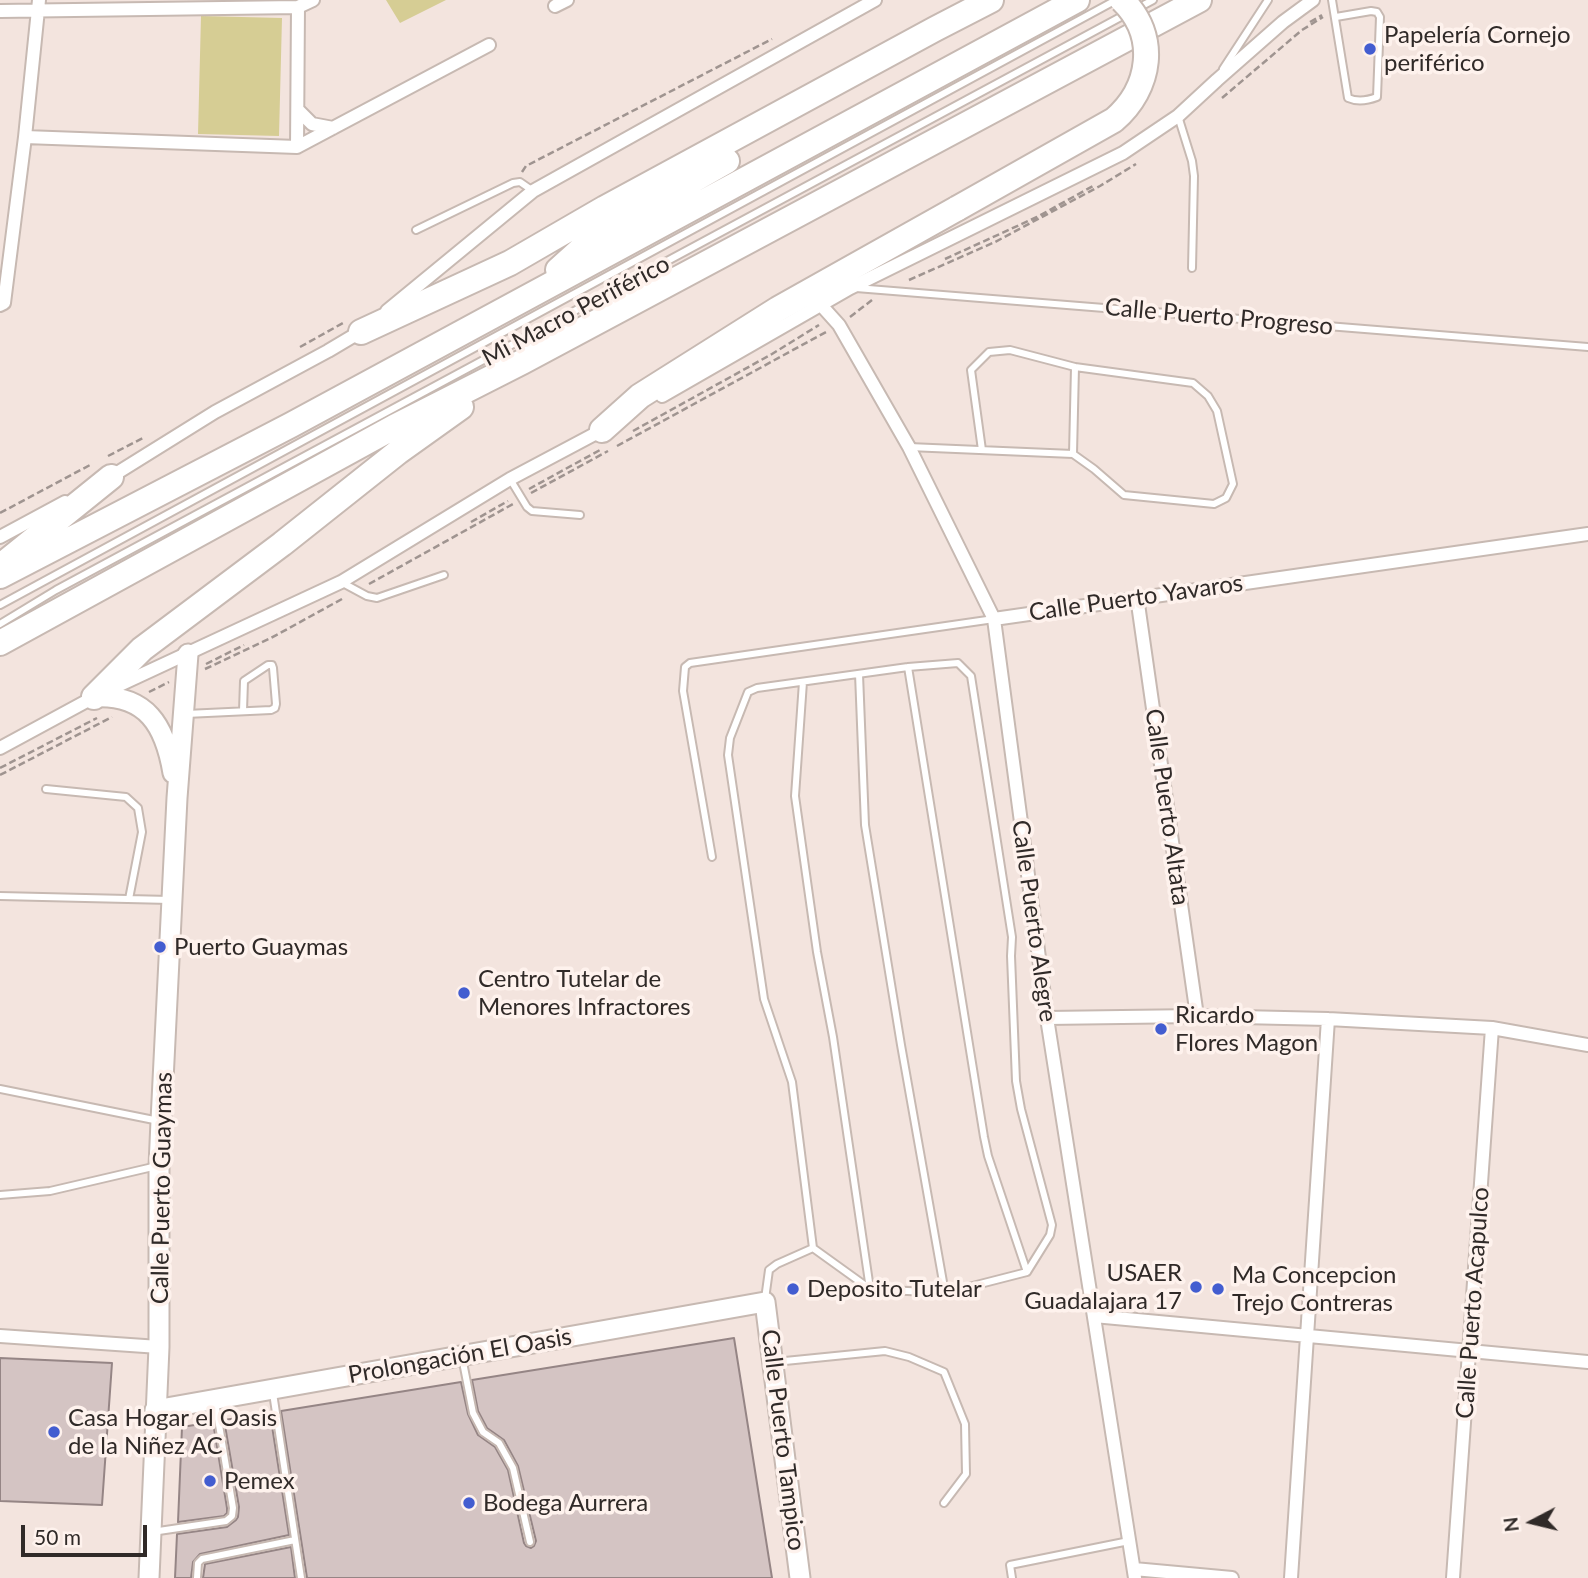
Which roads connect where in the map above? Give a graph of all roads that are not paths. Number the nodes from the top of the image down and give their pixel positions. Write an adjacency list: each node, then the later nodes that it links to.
1 (313, 0): 14 (street)
2 (875, 0): 24 (street)
3 (991, 0): 27 (highway)
4 (1008, 0): 26 (highway)
5 (1077, 0): 30 (highway)
6 (1116, 0): 51 (lane, Mi Macro Periférico)
7 (1122, 0): 37 (highway, bridge)
8 (1153, 0): 53 (lane, Mi Macro Periférico)
9 (1199, 0): 35 (highway)
10 (1268, 0): 18 (lane)
11 (1313, 0): 18 (street)
12 (1332, 0): 16 (lane)
13 (39, 5): 14 (street); 15 (street); 22 (street)
14 (298, 7): 19 (street)
15 (0, 11)
16 (1335, 14): 16 (lane)
17 (489, 45): 21 (street)
18 (1217, 80): 20 (street)
19 (298, 110): 21 (street); 23 (street)
20 (1178, 116): 28 (lane); 29 (street)
21 (333, 128): 23 (street)
22 (25, 137): 23 (street); 31 (street)
23 (297, 147)
24 (533, 191): 25 (lane); 33 (street)
25 (416, 230)
26 (598, 234): 27 (highway); 30 (highway)
27 (510, 263): 33 (highway)
28 (1192, 268)
29 (850, 288): 32 (street); 34 (lane, Calle Puerto Progreso)
30 (530, 296): 48 (highway)
31 (0, 305)
32 (821, 305): 37 (street); 38 (street, Calle Puerto Alegre)
33 (355, 326): 41 (street)
34 (1588, 347)
35 (522, 362): 54 (highway); 59 (highway)
36 (1075, 368): 39 (lane); 40 (lane); 40 (lane)
37 (602, 430): 42 (street)
38 (909, 447): 39 (lane); 52 (street, Calle Puerto Alegre)
39 (982, 450): 40 (lane)
40 (1073, 454)
41 (111, 477): 45 (street); 46 (highway)
42 (510, 479): 43 (lane); 49 (street)
43 (580, 515)
44 (1588, 534): 50 (street, Calle Puerto Yavaros)
45 (0, 537)
46 (0, 566)
47 (444, 575): 49 (lane)
48 (0, 576)
49 (341, 582): 55 (street)
50 (1137, 597): 52 (street, Calle Puerto Yavaros); 69 (street, Calle Puerto Altata)
51 (0, 605)
52 (994, 619): 65 (lane, Calle Puerto Yavaros); 70 (street, Calle Puerto Alegre)
53 (0, 624)
54 (0, 643)
55 (188, 654): 59 (street); 61 (street, Calle Puerto Guaymas)
56 (908, 667): 57 (lane); 79 (lane); 79 (lane)
57 (859, 674): 58 (lane); 81 (lane)
58 (803, 682): 78 (lane); 80 (lane)
59 (94, 697): 62 (street); 64 (street, Calle Puerto Guaymas)
60 (243, 711): 60 (lane); 61 (lane)
61 (184, 715): 64 (street, Calle Puerto Guaymas)
62 (0, 748)
63 (46, 789): 67 (lane)
64 (177, 798): 68 (street, Calle Puerto Guaymas)
65 (712, 857)
66 (0, 895): 67 (lane)
67 (129, 899): 68 (lane)
68 (172, 900): 75 (street, Calle Puerto Guaymas)
69 (1197, 1016): 70 (street); 71 (street)
70 (1047, 1018): 83 (street, Calle Puerto Alegre)
71 (1328, 1019): 72 (street); 85 (street)
72 (1492, 1028): 73 (street); 87 (street, Calle Puerto Acapulco)
73 (1588, 1045)
74 (0, 1089): 75 (lane)
75 (161, 1121): 76 (street, Calle Puerto Guaymas)
76 (159, 1166): 77 (lane); 86 (street, Calle Puerto Guaymas)
77 (0, 1195)
78 (813, 1248): 80 (lane); 82 (lane)
79 (1027, 1272): 81 (lane)
80 (870, 1289): 81 (lane)
81 (945, 1293)
82 (765, 1302): 88 (street, Prolongación El Oasis); 89 (street, Calle Puerto Tampico)
83 (1094, 1316): 85 (street); 97 (street, Calle Puerto Alegre)
84 (0, 1336): 86 (street)
85 (1306, 1336): 87 (street); 106 (street)
86 (159, 1347): 93 (street, Calle Puerto Guaymas)
87 (1470, 1351): 90 (street); 107 (street, Calle Puerto Acapulco)
88 (461, 1355): 91 (street, Prolongación El Oasis); 98 (lane)
89 (773, 1362): 94 (lane); 103 (street, Calle Puerto Tampico)
90 (1588, 1362)
91 (272, 1389): 92 (street, Prolongación El Oasis); 96 (lane)
92 (215, 1399): 93 (street, Prolongación El Oasis); 95 (lane)
93 (155, 1410): 95 (street, Calle Puerto Guaymas)
94 (944, 1503)
95 (150, 1532): 100 (street, Calle Puerto Guaymas)
96 (295, 1540): 101 (lane); 102 (lane)
97 (1129, 1541): 99 (street, Calle Puerto Alegre); 104 (lane)
98 (530, 1542)
99 (1134, 1574): 105 (street)
100 (149, 1578)
101 (197, 1578)
102 (301, 1578)
103 (800, 1578)
104 (1012, 1578)
105 (1232, 1578)
106 (1291, 1578)
107 (1453, 1578)

